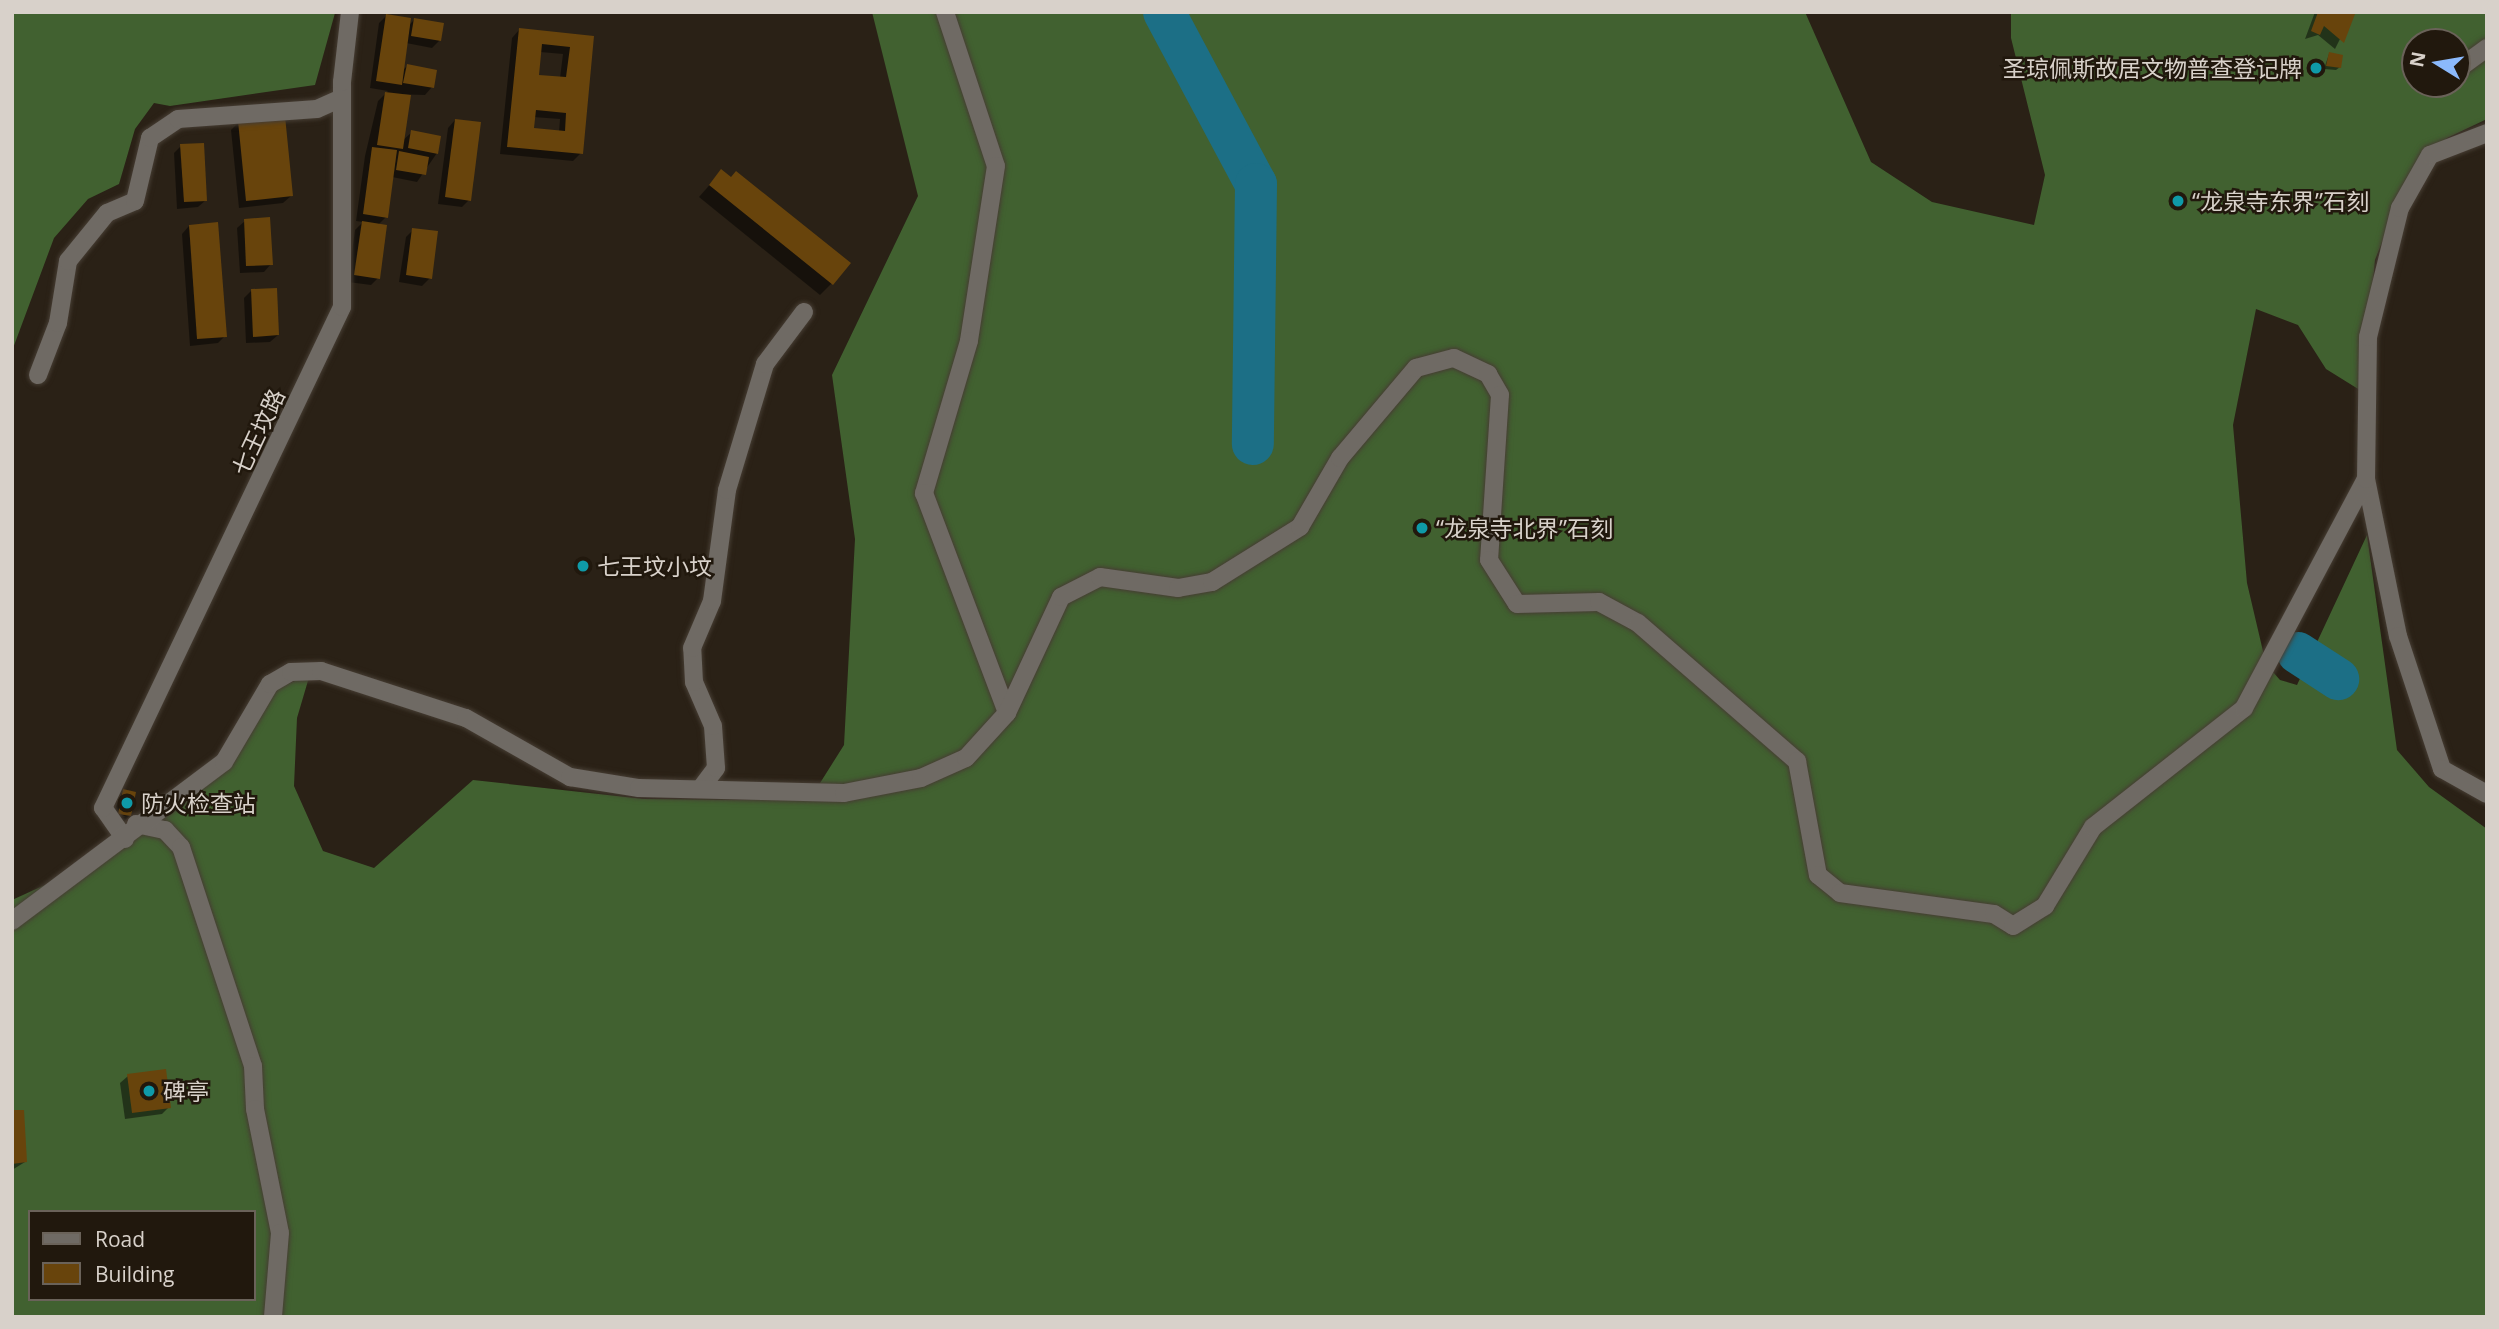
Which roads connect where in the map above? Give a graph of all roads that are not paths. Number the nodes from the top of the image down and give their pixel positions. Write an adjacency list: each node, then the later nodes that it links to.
1 (350, 12): 5 (street, 七王坟路)
2 (945, 12): 10 (street)
3 (2487, 48): 4 (street)
4 (2471, 60)
5 (342, 98): 8 (street); 14 (street, 七王坟路)
6 (2487, 133): 9 (street)
7 (804, 312): 11 (street)
8 (38, 375)
9 (2366, 479): 10 (street); 12 (street)
10 (1007, 713): 11 (street)
11 (701, 788): 13 (street)
12 (2487, 794)
13 (136, 824): 14 (street); 16 (street)
14 (125, 839): 15 (street)
15 (12, 921)
16 (273, 1317)

